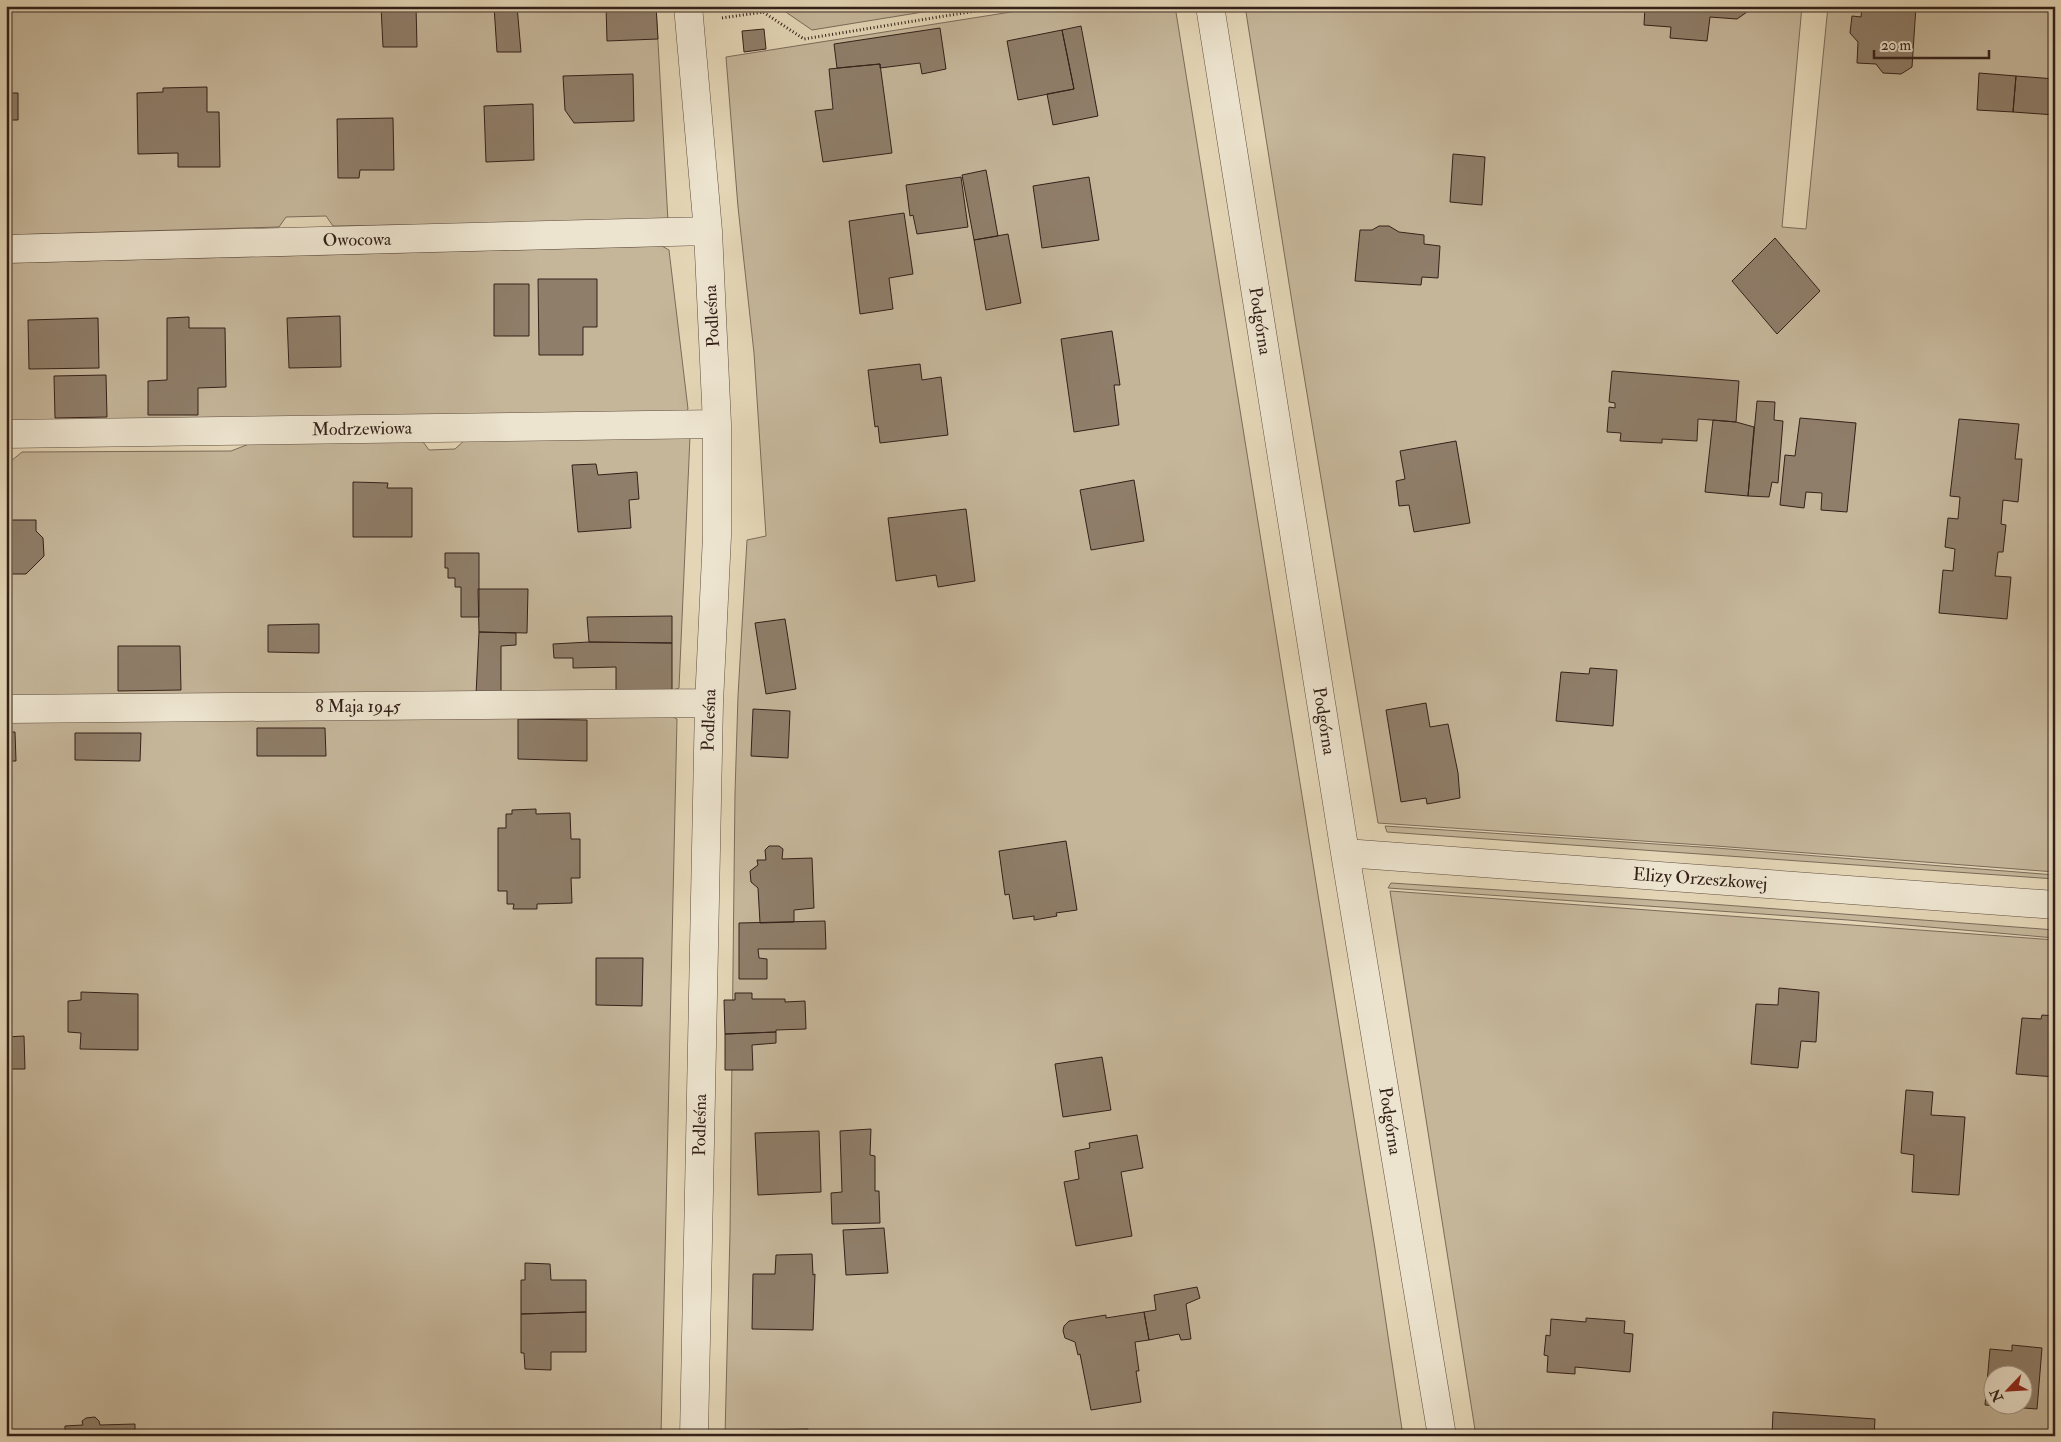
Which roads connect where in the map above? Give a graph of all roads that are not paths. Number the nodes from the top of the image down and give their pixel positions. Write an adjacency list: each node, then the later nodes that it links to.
1 (688, 6): 3 (street, Podleśna)
2 (1210, 6): 9 (street, Podgórna)
3 (708, 231): 4 (street, Owocowa); 5 (street, Podleśna)
4 (6, 249)
5 (717, 424): 6 (street, Modrzewiowa); 7 (street, Podleśna)
6 (6, 434)
7 (709, 703): 8 (street, 8 Maja 1945); 11 (street, Podleśna)
8 (6, 709)
9 (1345, 853): 10 (street, Elizy Orzeszkowej); 12 (street, Podgórna)
10 (2055, 905)
11 (694, 1436)
12 (1442, 1436)

